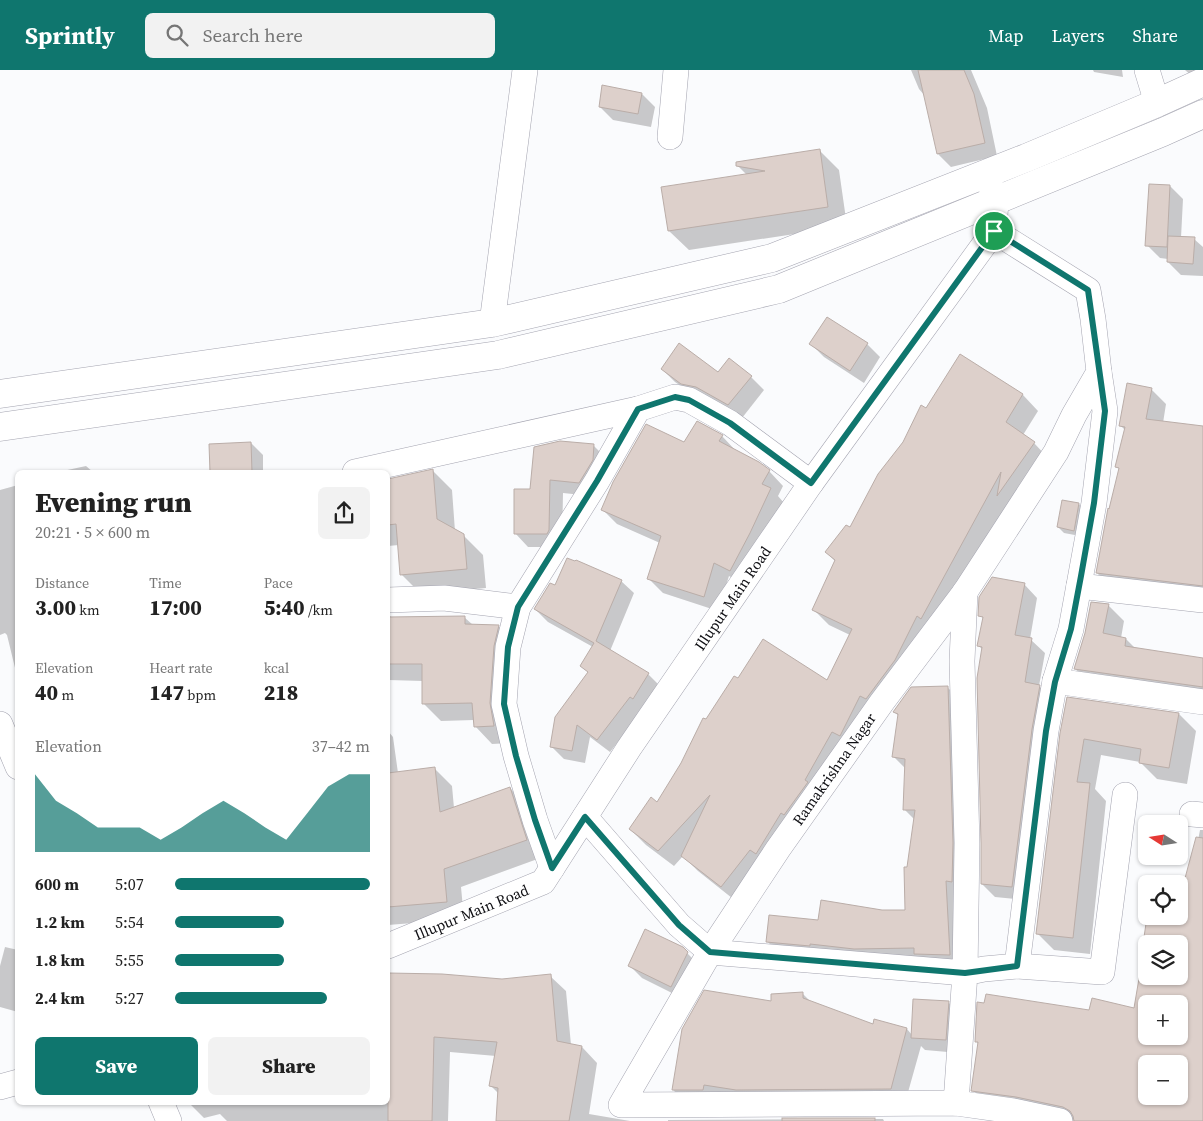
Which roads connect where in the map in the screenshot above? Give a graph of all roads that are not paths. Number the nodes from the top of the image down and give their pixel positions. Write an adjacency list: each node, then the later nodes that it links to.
1 (525, 70): 11 (street)
2 (676, 70): 7 (street)
3 (1147, 70): 5 (street)
4 (1203, 82): 5 (main road)
5 (1157, 103): 8 (main road)
6 (1203, 114): 9 (main road)
7 (670, 137)
8 (986, 174): 9 (street); 11 (main road)
9 (996, 200): 10 (street); 15 (main road)
10 (994, 231): 12 (street); 17 (street, Illupur Main Road)
11 (492, 323): 13 (main road)
12 (1099, 372): 18 (street); 19 (street, Ramakrishna Nagar)
13 (0, 394)
14 (638, 409): 16 (street); 17 (street); 22 (street)
15 (0, 427)
16 (364, 470)
17 (811, 483): 28 (street, Illupur Main Road)
18 (1079, 586): 21 (street); 23 (street)
19 (965, 592): 31 (street, Ramakrishna Nagar); 33 (street)
20 (390, 600): 22 (street)
21 (1203, 600)
22 (518, 607): 29 (street)
23 (1055, 682): 24 (street); 32 (street)
24 (1203, 702)
25 (0, 724): 26 (street)
26 (15, 760)
27 (1125, 796): 32 (street)
28 (585, 817): 29 (street, Illupur Main Road); 31 (street)
29 (552, 868): 30 (street, Illupur Main Road)
30 (390, 945)
31 (710, 952): 33 (street); 36 (street, Ramakrishna Nagar)
32 (1017, 966): 33 (street)
33 (965, 973): 36 (street)
34 (15, 1083): 35 (street)
35 (0, 1087)
36 (956, 1103): 39 (street)
37 (162, 1105): 38 (street)
38 (169, 1121)
39 (1060, 1121)

